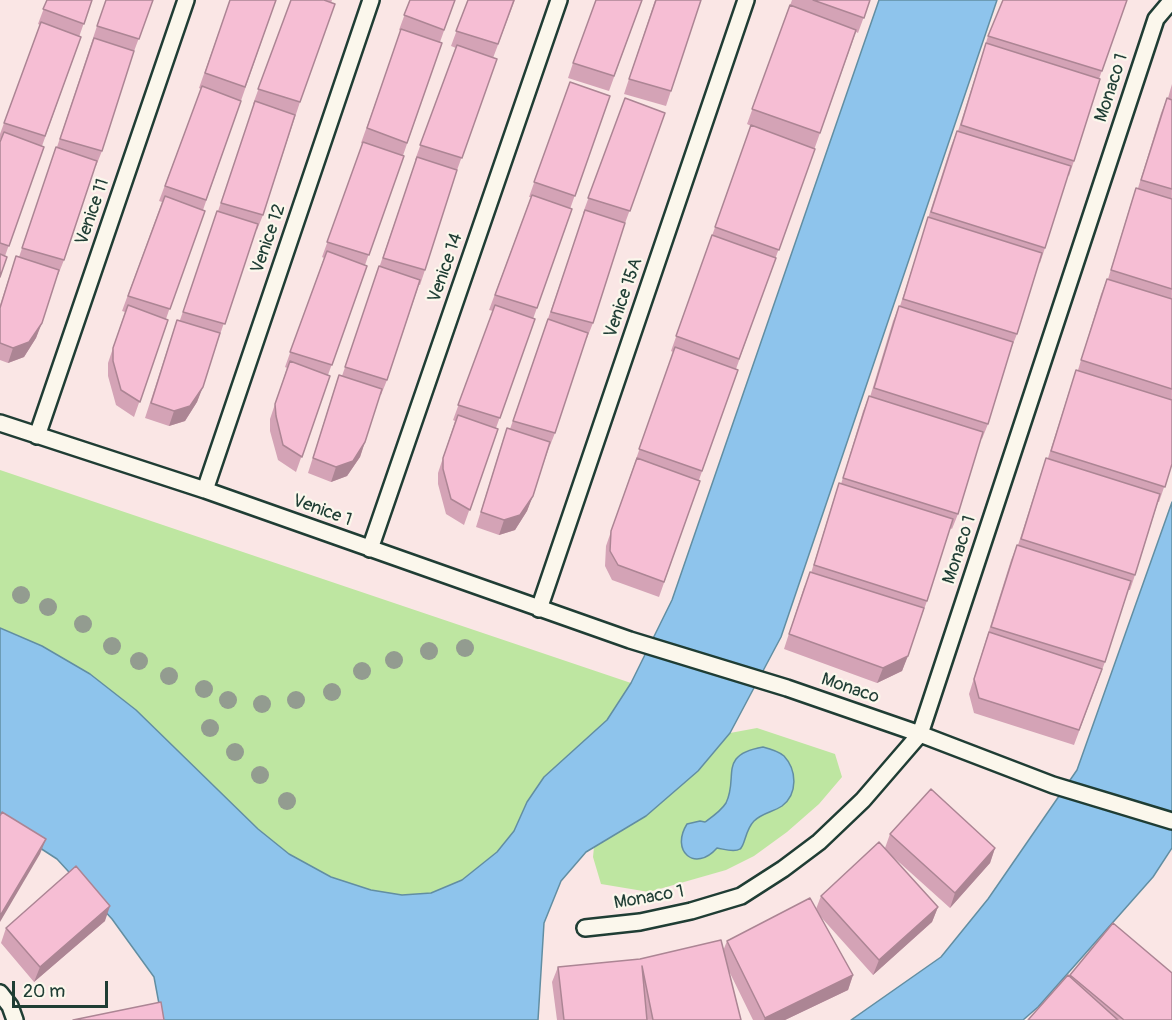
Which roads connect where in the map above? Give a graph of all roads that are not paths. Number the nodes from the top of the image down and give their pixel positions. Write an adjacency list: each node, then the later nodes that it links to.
1 (186, 0): 7 (lane, Venice 11)
2 (371, 0): 8 (lane, Venice 12)
3 (559, 0): 9 (lane, Venice 14)
4 (746, 0): 10 (lane, Venice 15A)
5 (1172, 0): 12 (lane, Monaco 1)
6 (0, 423): 7 (lane, Venice 1)
7 (37, 436): 8 (lane, Venice 1)
8 (205, 490): 9 (lane, Venice 1)
9 (370, 549): 10 (lane, Venice 1)
10 (539, 609): 11 (lane, Venice 1)
11 (630, 640): 12 (lane, Monaco)
12 (920, 734): 13 (lane, Monaco); 14 (lane, Monaco 1)
13 (1172, 822)
14 (585, 928)
15 (0, 993): 16 (lane)
16 (15, 1020)

